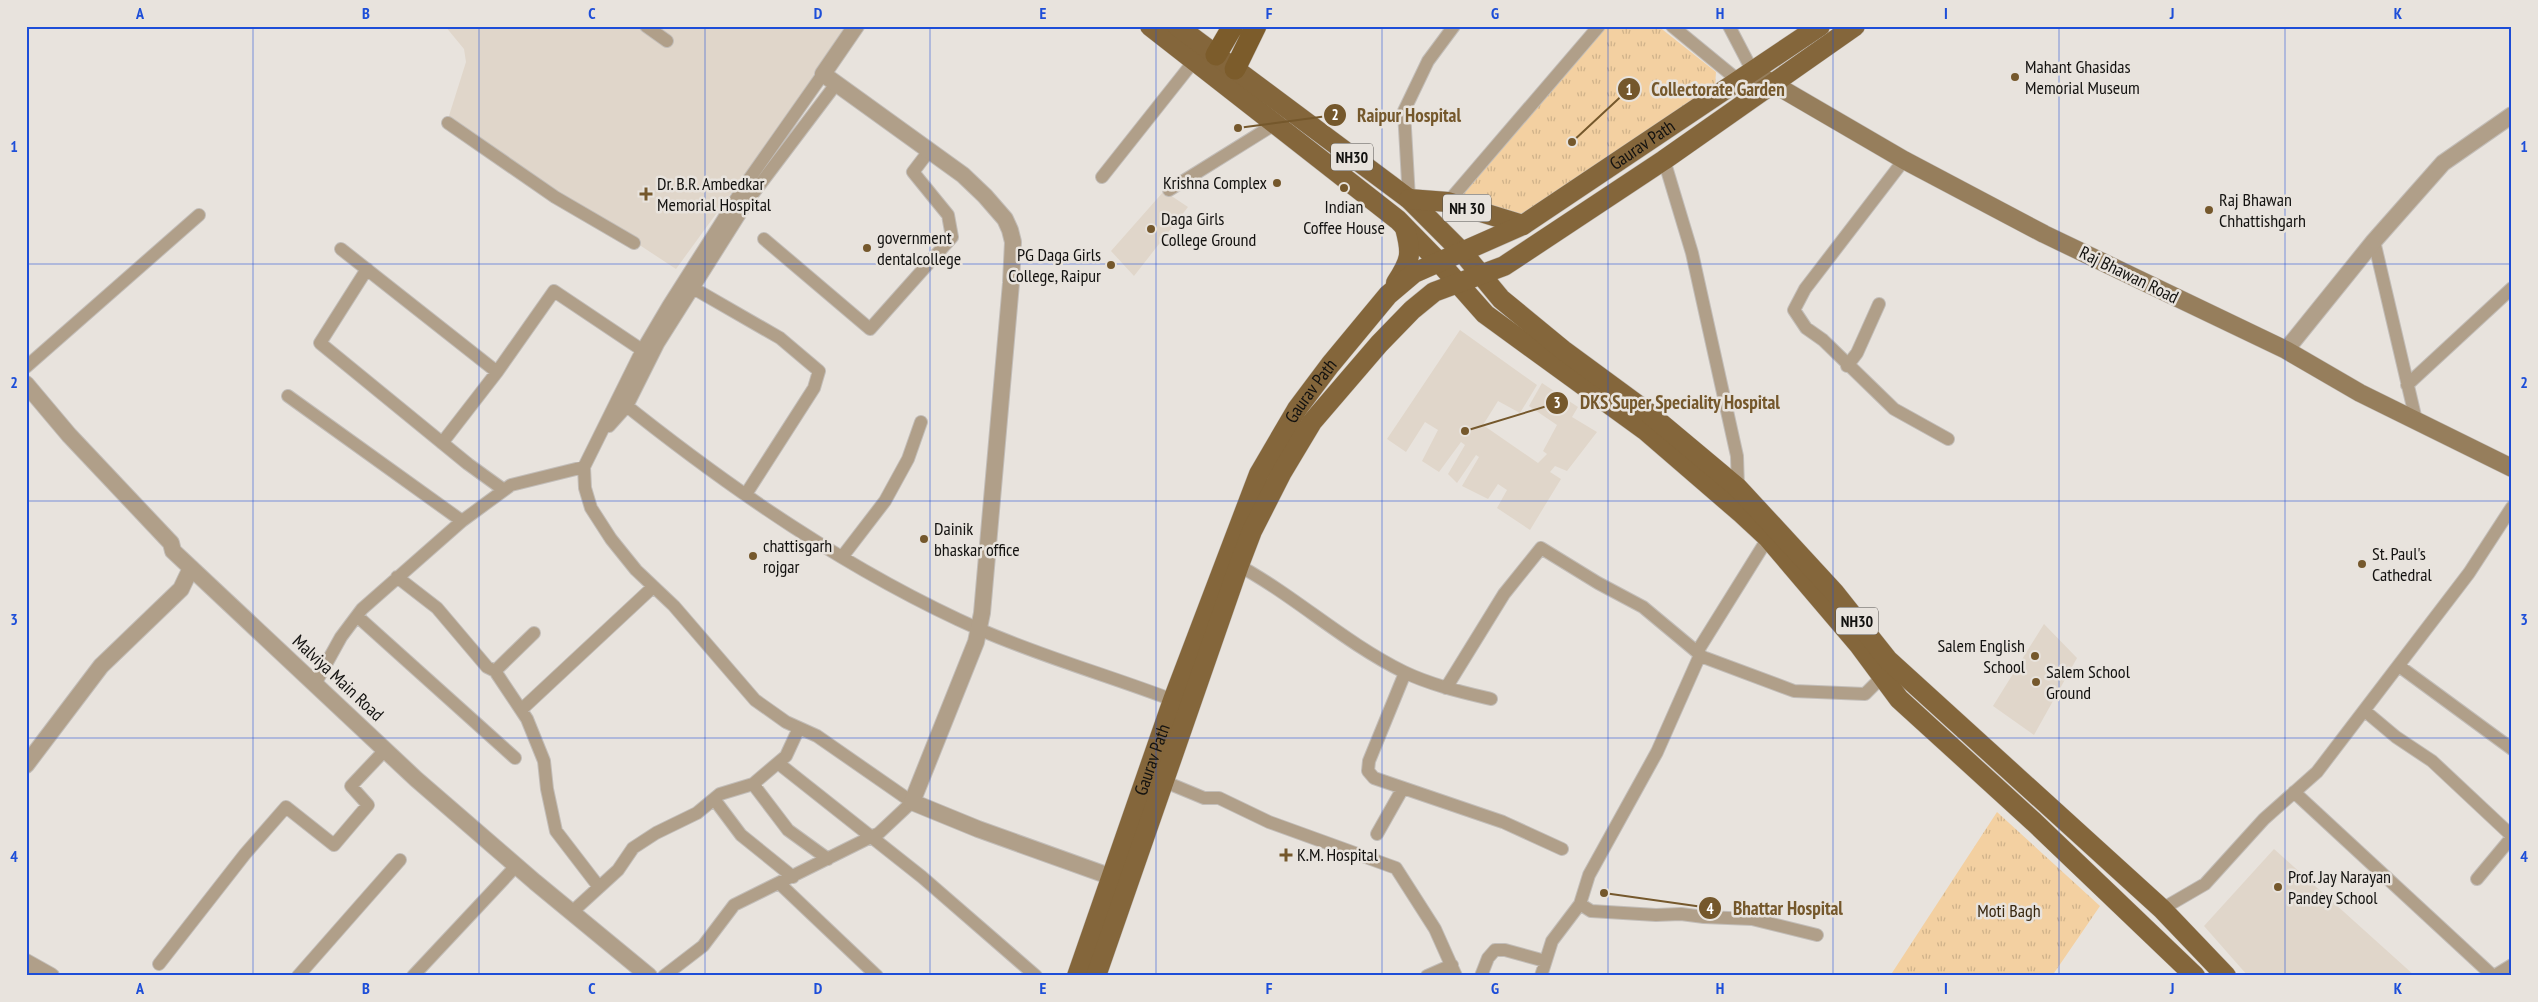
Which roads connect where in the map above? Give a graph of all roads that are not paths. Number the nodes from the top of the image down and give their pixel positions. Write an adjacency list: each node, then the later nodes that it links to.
1 (646, 26): 14 (street)
2 (856, 26): 19 (street)
3 (868, 26): 19 (street)
4 (1150, 26): 16 (main road, NH30)
5 (1176, 26): 15 (main road, NH30)
6 (1233, 26): 15 (highway)
7 (1256, 26): 17 (highway)
8 (1454, 26): 29 (street)
9 (1599, 26): 30 (street)
10 (1672, 26): 18 (street)
11 (1729, 26): 18 (street)
12 (1820, 26): 18 (main road, Gaurav Path)
13 (1855, 26): 20 (main road)
14 (667, 40)
15 (1216, 55): 17 (main road, NH30)
16 (1194, 60): 23 (main road, NH30); 27 (street)
17 (1235, 68): 29 (main road, NH30)
18 (1746, 76): 20 (main road, Raj Bhawan Road); 32 (main road, Gaurav Path)
19 (830, 79): 24 (street); 43 (street); 47 (street)
20 (1771, 83): 25 (main road); 26 (main road, Raj Bhawan Road)
21 (2510, 118): 35 (street)
22 (448, 123): 36 (street)
23 (1275, 124): 28 (street); 33 (main road, NH30)
24 (929, 151): 34 (street); 76 (street)
25 (1664, 160): 41 (main road); 63 (street)
26 (1904, 160): 48 (main road, Raj Bhawan Road); 49 (street)
27 (1102, 177)
28 (1169, 190)
29 (1409, 199): 30 (main road, NH 30); 38 (main road, NH30)
30 (1448, 202): 32 (main road, NH 30)
31 (199, 215): 50 (street)
32 (1523, 225): 38 (main road, Gaurav Path)
33 (1405, 228): 39 (main road, NH30); 45 (main road)
34 (764, 239)
35 (2374, 241): 48 (street); 53 (street)
36 (634, 243)
37 (341, 249): 40 (street)
38 (1463, 253): 39 (main road, Gaurav Path); 41 (main road, NH30)
39 (1439, 262): 42 (main road, NH30); 45 (main road, Gaurav Path)
40 (367, 269): 51 (street); 60 (street)
41 (1481, 276): 42 (main road); 63 (main road, NH30)
42 (1458, 285): 63 (main road, NH30); 71 (main road)
43 (693, 288): 56 (street); 65 (street)
44 (2512, 288): 53 (street)
45 (1388, 295): 71 (main road, Gaurav Path)
46 (1880, 304): 49 (street)
47 (642, 350): 51 (street); 56 (street)
48 (2286, 350): 57 (main road, Raj Bhawan Road)
49 (1847, 366): 59 (street)
50 (26, 367)
51 (497, 372): 60 (street)
52 (26, 384): 66 (street)
53 (2408, 384): 57 (street)
54 (288, 396): 68 (street)
55 (26, 398): 66 (street)
56 (622, 402): 61 (street); 65 (street)
57 (2416, 420): 62 (main road, Raj Bhawan Road)
58 (921, 422): 70 (street)
59 (1948, 439)
60 (442, 443): 64 (street)
61 (584, 467): 64 (street); 74 (street)
62 (2512, 468)
63 (1725, 485): 69 (main road, NH30); 114 (main road, NH30)
64 (504, 490): 68 (street)
65 (746, 494): 70 (street)
66 (120, 496): 72 (street, Malviya Main Road)
67 (2512, 507): 79 (street)
68 (462, 521): 73 (street)
69 (1768, 538): 78 (street); 82 (main road, NH30)
70 (842, 557): 76 (street)
71 (1232, 562): 81 (street); 86 (main road, Gaurav Path); 95 (main road)
72 (191, 568): 83 (street, Malviya Main Road); 94 (street)
73 (397, 577): 75 (street); 80 (street)
74 (653, 587): 87 (street); 89 (street)
75 (357, 616): 83 (street); 92 (street)
76 (979, 629): 86 (street); 100 (street)
77 (534, 633): 80 (street)
78 (1699, 654): 82 (street); 84 (street); 113 (street)
79 (2400, 666): 88 (street); 91 (street)
80 (495, 671): 87 (street)
81 (1405, 673): 84 (street); 97 (street)
82 (1882, 677): 123 (main road, NH30)
83 (315, 684): 90 (street, Malviya Main Road)
84 (1446, 688): 85 (street)
85 (1491, 699)
86 (1173, 700): 110 (main road, Gaurav Path)
87 (521, 710): 112 (street)
88 (2365, 711): 98 (street); 103 (street)
89 (799, 728): 93 (street); 100 (street)
90 (386, 749): 107 (street, Malviya Main Road); 120 (street)
91 (2512, 750)
92 (515, 758)
93 (778, 763): 96 (street); 102 (street)
94 (26, 764)
95 (1163, 781): 110 (main road); 122 (street)
96 (753, 784): 99 (street); 105 (street)
97 (1403, 788): 101 (street); 104 (street)
98 (2294, 792): 114 (street); 137 (street)
99 (714, 799): 108 (street); 112 (street)
100 (912, 802): 102 (street); 110 (street)
101 (1377, 834)
102 (872, 836): 105 (street); 130 (street)
103 (2512, 837): 109 (street)
104 (1562, 849)
105 (828, 859): 108 (street)
106 (400, 860): 125 (street)
107 (516, 866): 115 (street, Malviya Main Road); 126 (street)
108 (794, 877): 111 (street)
109 (2477, 879)
110 (1120, 880): 131 (main road, Gaurav Path); 132 (main road)
111 (780, 884): 128 (street); 129 (street)
112 (599, 887): 115 (street)
113 (1580, 904): 116 (street); 118 (street)
114 (2162, 910): 117 (main road, NH30)
115 (572, 912): 127 (street, Malviya Main Road)
116 (1817, 935)
117 (2200, 947): 123 (street); 136 (main road, NH30)
118 (1545, 961): 134 (street); 135 (street)
119 (26, 962): 124 (street)
120 (158, 964)
121 (2512, 965): 137 (street)
122 (1454, 970): 133 (street)
123 (2194, 975)
124 (51, 976)
125 (298, 976)
126 (413, 976)
127 (649, 976)
128 (664, 976)
129 (877, 976)
130 (1036, 976)
131 (1077, 976)
132 (1096, 976)
133 (1427, 976)
134 (1481, 976)
135 (1541, 976)
136 (2226, 976)
137 (2493, 976)

